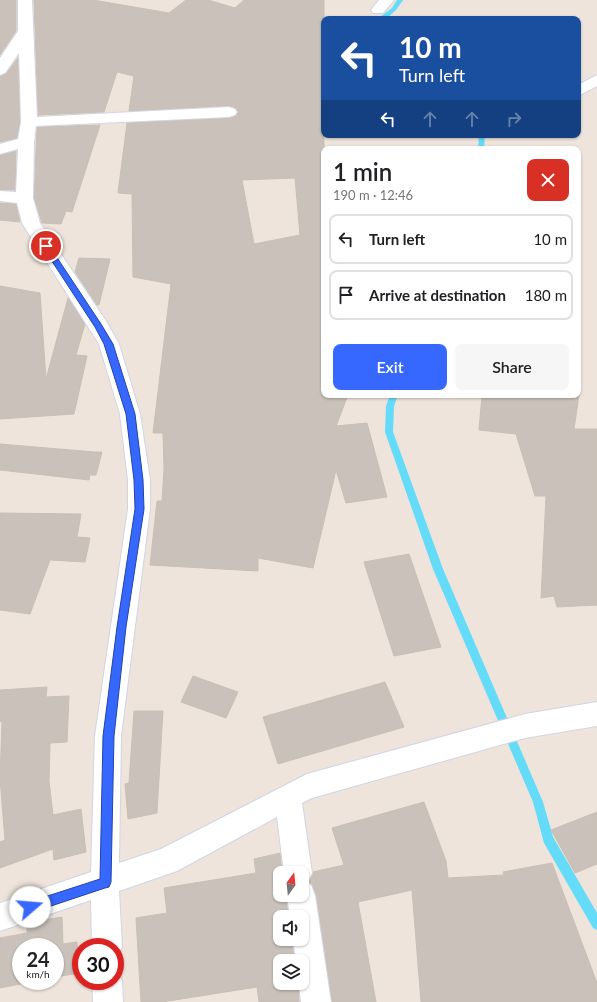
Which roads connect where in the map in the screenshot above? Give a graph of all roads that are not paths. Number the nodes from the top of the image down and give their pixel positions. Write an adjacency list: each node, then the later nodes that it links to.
1 (26, 0): 2 (street)
2 (25, 31): 3 (street); 9 (street)
3 (0, 70)
4 (597, 80): 5 (street)
5 (581, 89)
6 (581, 92): 7 (street)
7 (597, 95)
8 (229, 112): 9 (street)
9 (27, 132): 10 (street); 12 (street)
10 (0, 149)
11 (0, 196): 12 (street)
12 (24, 198): 16 (street)
13 (597, 714): 14 (street)
14 (288, 797): 15 (street); 16 (street)
15 (297, 866)
16 (105, 882): 18 (street); 19 (street)
17 (302, 902): 22 (street)
18 (0, 917)
19 (106, 938)
20 (107, 990): 21 (street)
21 (108, 1002)
22 (316, 1002)

